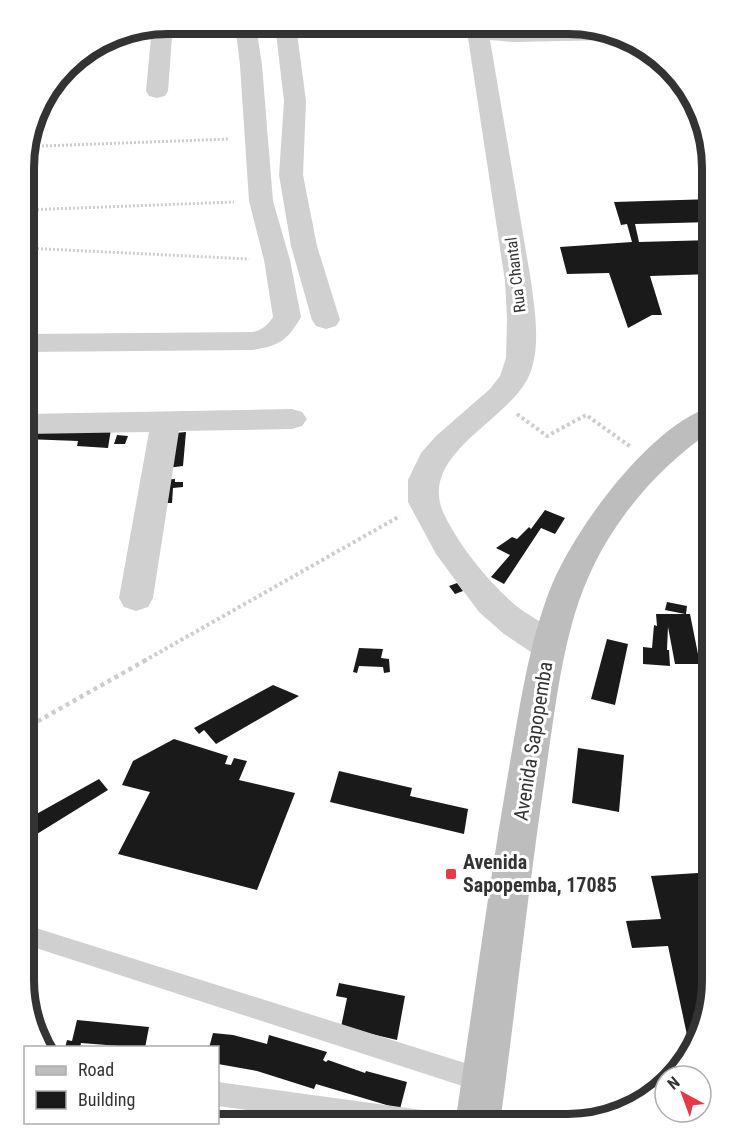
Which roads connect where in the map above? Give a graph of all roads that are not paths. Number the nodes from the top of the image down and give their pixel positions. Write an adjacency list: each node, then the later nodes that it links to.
1 (478, 34): 15 (street, Rua Chantal)
2 (502, 34): 6 (street)
3 (162, 35): 7 (street)
4 (247, 35): 9 (street)
5 (286, 35): 8 (street)
6 (575, 35)
7 (157, 91)
8 (326, 320)
9 (34, 343)
10 (292, 419): 11 (street)
11 (166, 421): 13 (street); 14 (street)
12 (702, 422): 15 (main road, Avenida Sapopemba)
13 (34, 424)
14 (136, 598)
15 (549, 646): 17 (main road, Avenida Sapopemba)
16 (36, 938): 17 (lane)
17 (484, 1081): 20 (main road, Avenida Sapopemba)
18 (219, 1094): 19 (lane)
19 (364, 1114)
20 (479, 1114)

